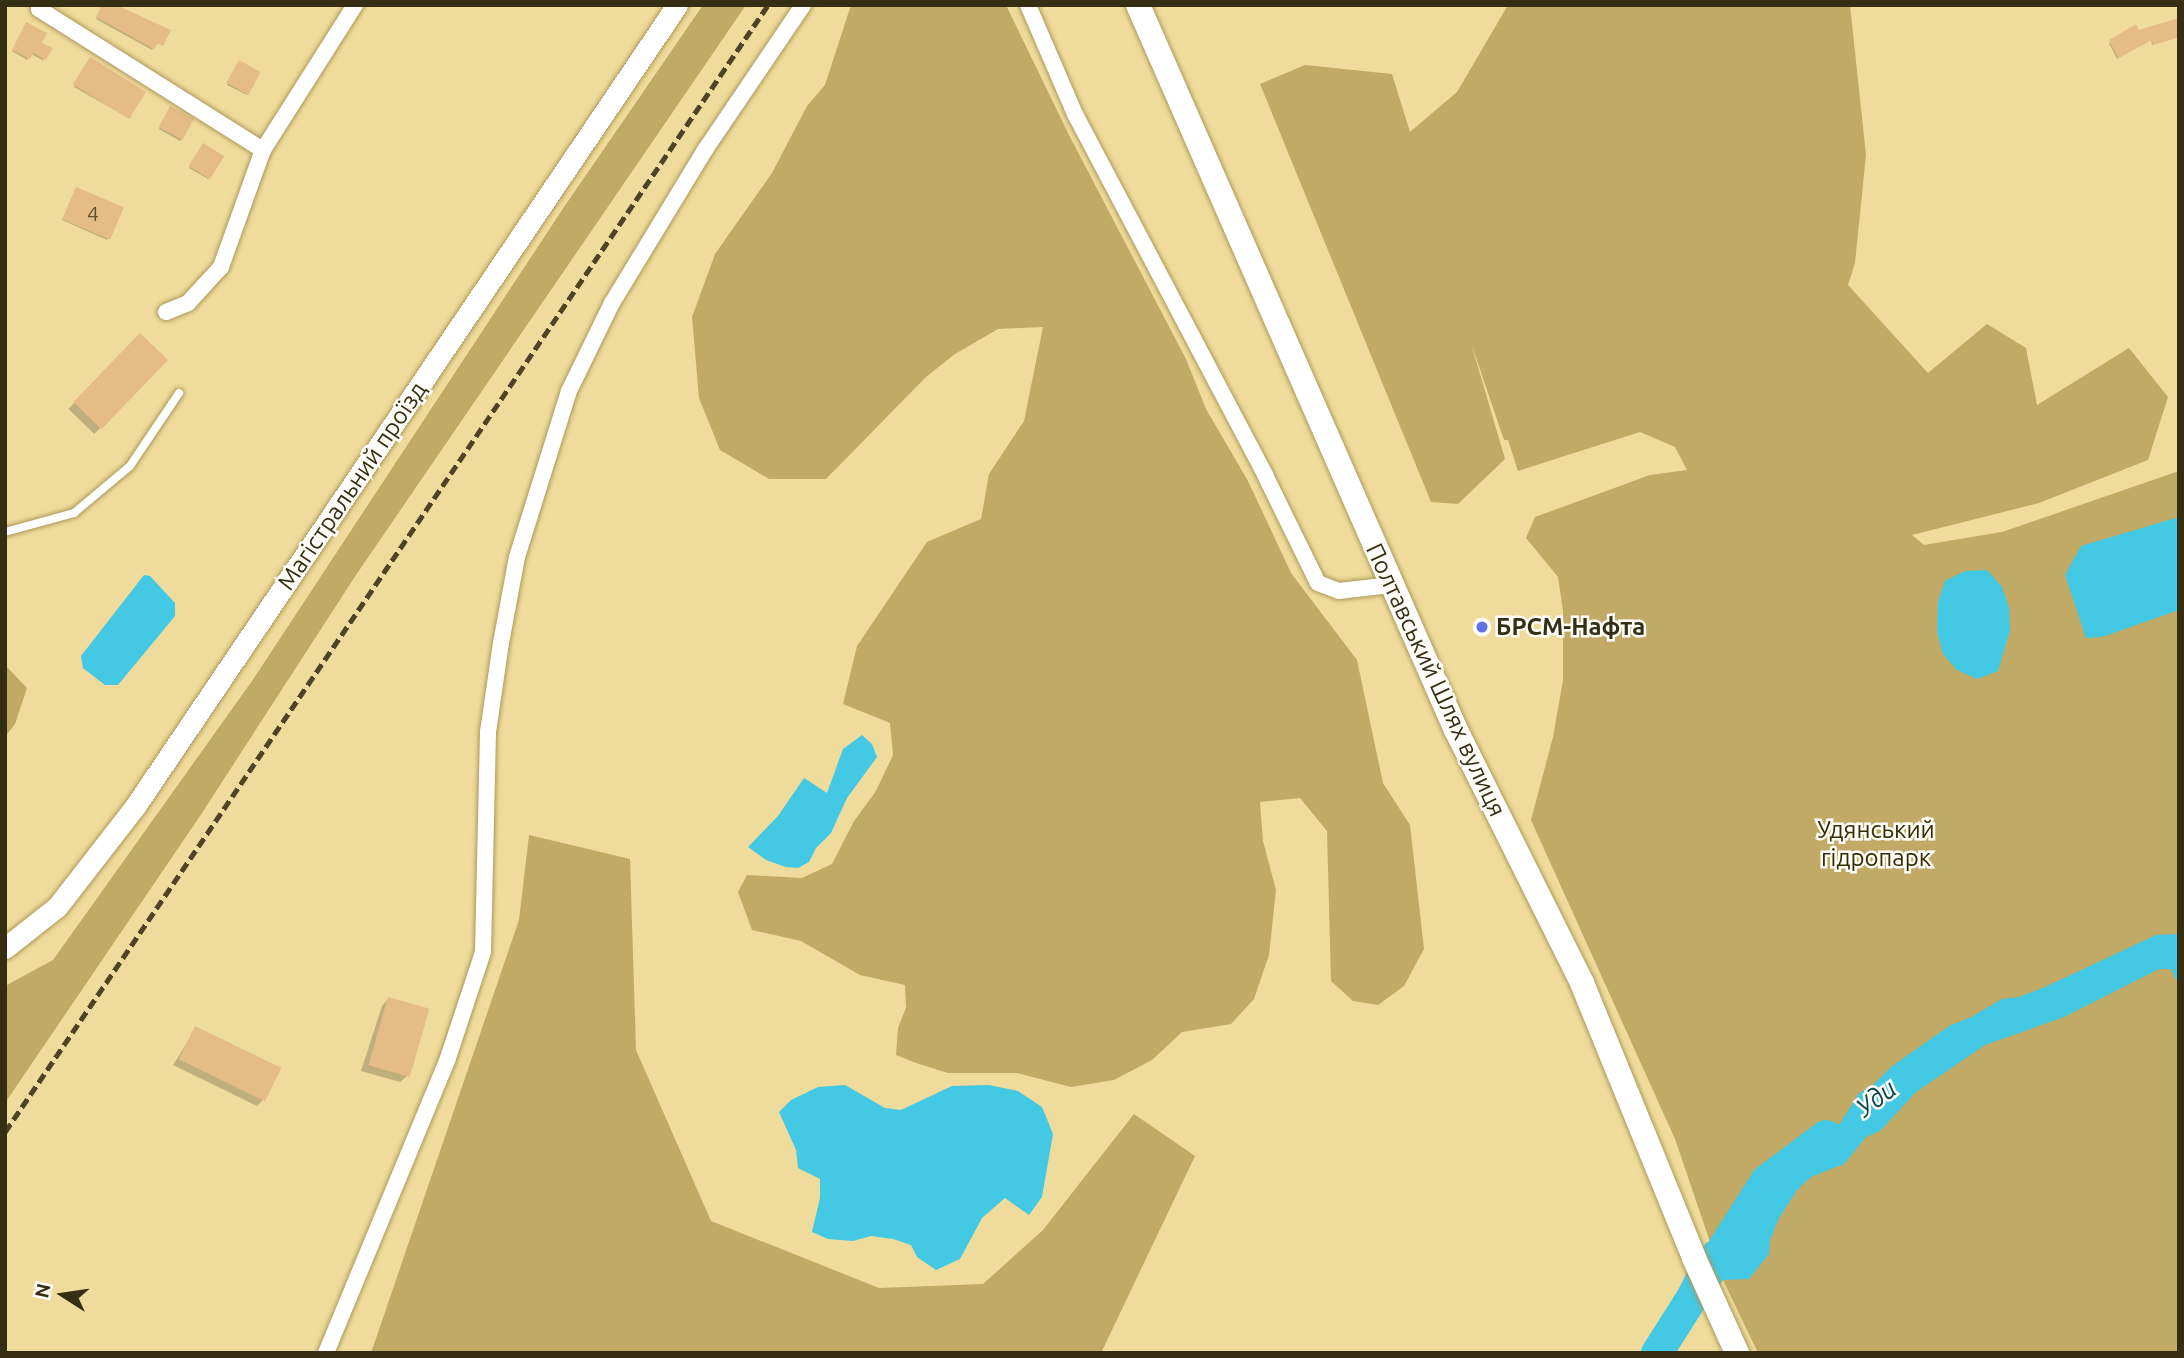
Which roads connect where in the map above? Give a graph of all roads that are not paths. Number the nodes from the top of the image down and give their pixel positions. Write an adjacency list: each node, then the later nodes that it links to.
1 (39, 5): 7 (street)
2 (355, 5): 7 (street)
3 (677, 5): 12 (main road, Магістральний проїзд)
4 (803, 5): 13 (street)
5 (1028, 5): 11 (street)
6 (1138, 5): 11 (main road, Полтавський Шлях вулиця)
7 (263, 150): 8 (street)
8 (166, 312)
9 (179, 393): 10 (lane)
10 (5, 532)
11 (1391, 584): 14 (main road, Полтавський Шлях вулиця)
12 (5, 948)
13 (326, 1353)
14 (1737, 1353)

